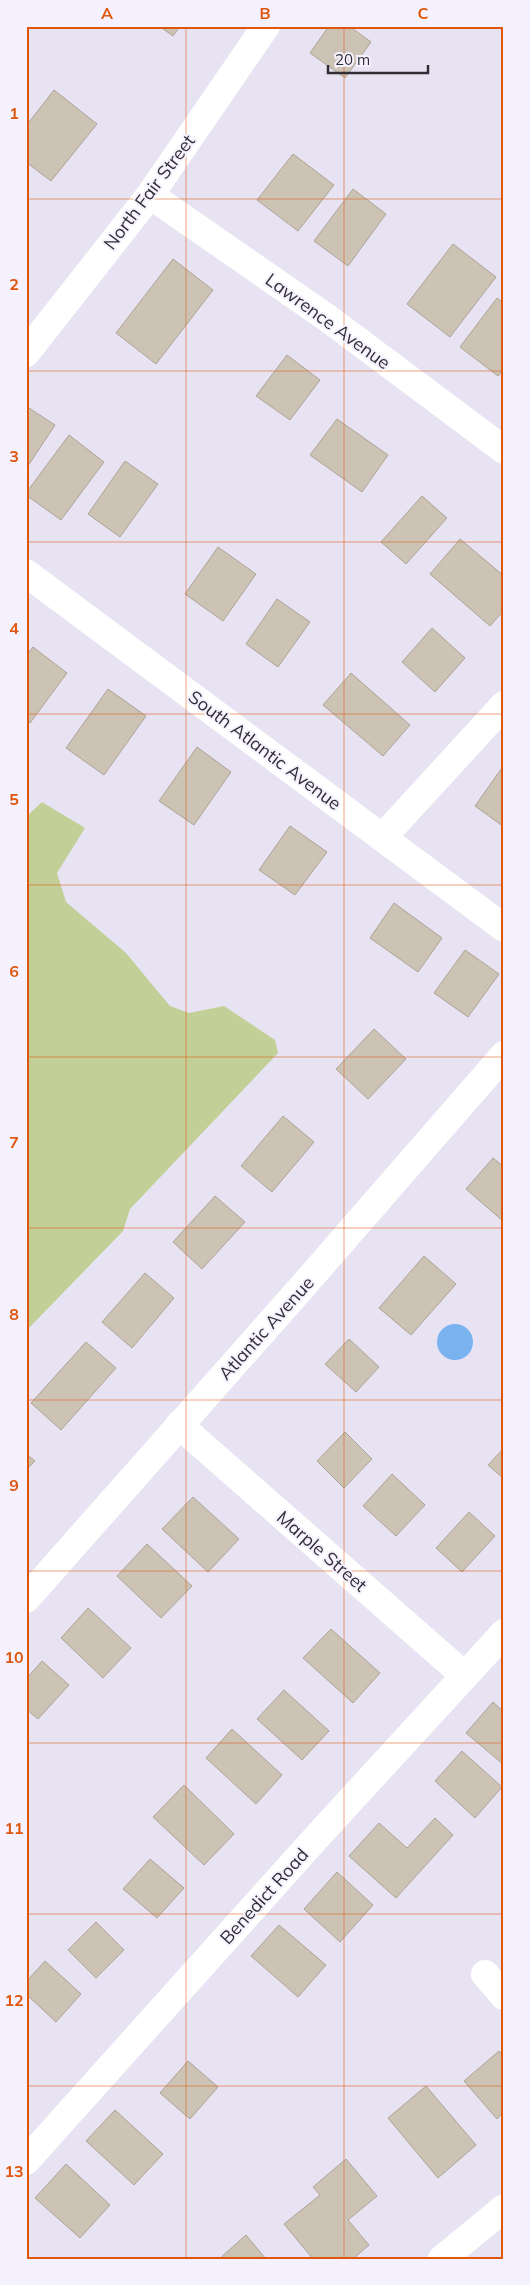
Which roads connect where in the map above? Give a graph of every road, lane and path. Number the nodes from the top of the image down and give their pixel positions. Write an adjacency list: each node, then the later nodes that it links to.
1 (266, 26): 2 (street, North Fair Street)
2 (150, 196): 3 (street, North Fair Street); 4 (street, Lawrence Avenue)
3 (26, 353)
4 (504, 450)
5 (26, 573): 7 (street, South Atlantic Avenue)
6 (504, 705): 7 (street)
7 (382, 838): 8 (street, South Atlantic Avenue)
8 (504, 928)
9 (504, 1055): 10 (street, Atlantic Avenue)
10 (179, 1425): 11 (street, Atlantic Avenue); 13 (street, Marple Street)
11 (26, 1599)
12 (504, 1633): 13 (street, Benedict Road)
13 (465, 1676): 16 (street, Benedict Road)
14 (485, 1974): 15 (street)
15 (504, 1996)
16 (26, 2161)
17 (504, 2208): 18 (street)
18 (442, 2259)

